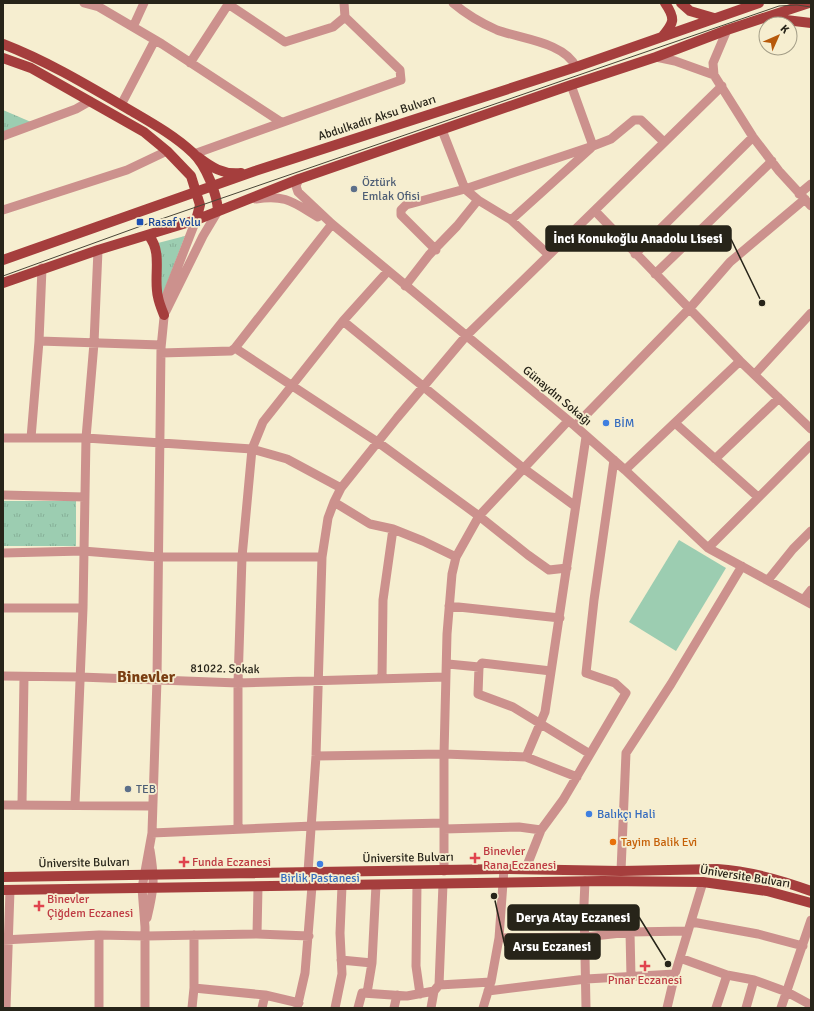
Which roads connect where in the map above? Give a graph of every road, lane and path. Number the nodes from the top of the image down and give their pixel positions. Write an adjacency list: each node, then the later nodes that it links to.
1 (84, 3): 17 (street)
2 (144, 3): 17 (street)
3 (344, 3): 12 (street)
4 (453, 3): 25 (street)
5 (665, 3): 10 (main road)
6 (759, 3): 13 (main road, Abdulkadir Aksu Bulvarı)
7 (810, 3): 11 (main road)
8 (228, 4): 12 (street); 24 (street)
9 (682, 4): 10 (main road); 13 (main road)
10 (673, 16): 19 (main road)
11 (771, 16)
12 (345, 17): 31 (street)
13 (714, 18): 19 (main road, Abdulkadir Aksu Bulvarı)
14 (758, 20): 18 (main road)
15 (798, 22): 16 (main road)
16 (811, 23)
17 (133, 27): 20 (street)
18 (727, 30): 22 (main road); 26 (street)
19 (662, 37): 25 (main road, Abdulkadir Aksu Bulvarı)
20 (155, 40): 24 (street); 30 (street)
21 (3, 44): 30 (main road)
22 (656, 57): 26 (street); 27 (main road)
23 (3, 58): 29 (main road)
24 (190, 62): 31 (street)
25 (576, 67): 40 (main road, Abdulkadir Aksu Bulvarı)
26 (714, 75): 28 (street)
27 (571, 85): 32 (main road); 36 (street)
28 (722, 86): 34 (street); 35 (street)
29 (90, 101): 33 (street); 37 (main road)
30 (121, 105): 38 (main road)
31 (281, 122): 38 (street)
32 (442, 130): 41 (main road); 44 (street)
33 (3, 136)
34 (753, 137): 39 (street); 58 (street)
35 (664, 142): 36 (street); 50 (street)
36 (593, 146): 44 (street); 53 (street)
37 (167, 151): 45 (main road); 49 (street)
38 (194, 154): 40 (main road); 43 (main road)
39 (772, 161): 48 (street); 63 (street)
40 (255, 171): 43 (main road, Abdulkadir Aksu Bulvarı)
41 (299, 179): 46 (main road); 54 (street)
42 (811, 184): 48 (street)
43 (213, 186): 45 (main road, Abdulkadir Aksu Bulvarı); 51 (main road)
44 (465, 189): 47 (street); 57 (street)
45 (196, 191): 52 (main road); 60 (main road, Abdulkadir Aksu Bulvarı)
46 (247, 200): 51 (main road); 54 (street)
47 (478, 200): 53 (street); 57 (street)
48 (805, 200): 66 (street)
49 (3, 210)
50 (595, 210): 58 (street); 59 (street)
51 (218, 211): 52 (main road); 68 (street)
52 (196, 220): 55 (main road); 68 (street)
53 (511, 220): 59 (street)
54 (332, 224): 62 (street, Günaydın Sokağı); 73 (street)
55 (149, 236): 56 (main road); 68 (main road)
56 (98, 250): 61 (main road); 72 (street)
57 (436, 250): 65 (street)
58 (635, 254): 63 (street)
59 (549, 255): 70 (street)
60 (3, 260)
61 (42, 268): 64 (main road); 71 (street)
62 (388, 271): 65 (street, Günaydın Sokağı); 69 (street)
63 (655, 274): 66 (street)
64 (3, 284)
65 (405, 286): 70 (street, Günaydın Sokağı)
66 (690, 308): 75 (street); 80 (street)
67 (811, 313): 76 (street)
68 (164, 316): 74 (street)
69 (343, 321): 77 (street); 78 (street)
70 (466, 336): 78 (street); 80 (street, Günaydın Sokağı)
71 (39, 341): 72 (street); 85 (street)
72 (94, 343): 74 (street); 86 (street)
73 (235, 348): 74 (street); 77 (street)
74 (161, 349): 87 (street)
75 (740, 361): 76 (street); 81 (street)
76 (754, 374): 79 (street)
77 (293, 385): 88 (street); 90 (street)
78 (423, 387): 88 (street); 93 (street)
79 (779, 398): 82 (street); 91 (street)
80 (572, 423): 83 (street, Günaydın Sokağı); 93 (street)
81 (675, 423): 91 (street); 94 (street)
82 (811, 429)
83 (586, 437): 92 (street, Günaydın Sokağı); 100 (street)
84 (3, 438): 85 (street)
85 (31, 438): 86 (street)
86 (86, 438): 87 (street); 97 (street)
87 (158, 443): 90 (street); 107 (street)
88 (379, 443): 95 (street); 101 (street)
89 (811, 445): 98 (street)
90 (252, 449): 95 (street); 108 (street)
91 (715, 459): 98 (street)
92 (614, 460): 94 (street, Günaydın Sokağı); 133 (street)
93 (523, 468): 100 (street); 101 (street)
94 (625, 470): 104 (street, Günaydın Sokağı)
95 (341, 488): 99 (street)
96 (3, 495): 97 (street)
97 (85, 497): 105 (street)
98 (758, 497): 104 (street)
99 (334, 502): 102 (street); 109 (street)
100 (575, 506): 112 (street)
101 (479, 516): 110 (street); 112 (street)
102 (393, 530): 110 (street); 128 (street)
103 (811, 531): 113 (street)
104 (708, 548): 111 (street, Günaydın Sokağı)
105 (83, 551): 106 (street); 107 (street); 118 (street)
106 (3, 553)
107 (157, 557): 108 (street); 127 (street)
108 (242, 557): 109 (street); 130 (street)
109 (322, 557): 129 (street)
110 (456, 557): 116 (street)
111 (742, 566): 113 (street, Günaydın Sokağı); 150 (street)
112 (567, 568): 119 (street)
113 (768, 580): 115 (street, Günaydın Sokağı)
114 (811, 590): 115 (street)
115 (807, 602)
116 (449, 606): 119 (street); 120 (street)
117 (3, 608): 118 (street)
118 (83, 608): 124 (street)
119 (560, 618): 122 (street)
120 (448, 664): 121 (street); 125 (street)
121 (479, 667): 122 (street); 131 (street)
122 (552, 671): 131 (street)
123 (3, 676): 126 (street, 81022. Sokak)
124 (80, 677): 126 (street, 81022. Sokak); 127 (street, 81022. Sokak); 138 (street)
125 (446, 677): 128 (street, 81022. Sokak); 132 (street)
126 (24, 678): 137 (street)
127 (156, 679): 130 (street, 81022. Sokak); 140 (street)
128 (382, 679): 129 (street, 81022. Sokak)
129 (318, 681): 130 (street, 81022. Sokak); 134 (street)
130 (238, 683): 143 (street)
131 (542, 722): 133 (street); 135 (street)
132 (444, 754): 134 (street); 135 (street); 142 (street)
133 (590, 754): 136 (street)
134 (316, 756): 141 (street)
135 (526, 757): 136 (street)
136 (577, 777): 144 (street)
137 (22, 804): 138 (street); 139 (street)
138 (75, 804): 140 (street)
139 (3, 805)
140 (151, 806): 145 (street)
141 (313, 826): 142 (street); 143 (street); 151 (street)
142 (444, 826): 144 (street); 149 (street)
143 (238, 829): 145 (street)
144 (542, 830): 148 (street)
145 (152, 832): 146 (street)
146 (149, 845): 152 (street); 153 (street)
147 (504, 868): 148 (main road, Üniversite Bulvarı); 149 (main road, Üniversite Bulvarı); 157 (street)
148 (526, 868): 150 (main road, Üniversite Bulvarı)
149 (444, 871): 151 (main road, Üniversite Bulvarı)
150 (621, 871): 167 (main road, Üniversite Bulvarı)
151 (308, 872): 153 (main road, Üniversite Bulvarı)
152 (143, 874): 153 (main road, Üniversite Bulvarı); 154 (main road, Üniversite Bulvarı); 164 (street)
153 (154, 875): 165 (street)
154 (3, 877)
155 (585, 881): 156 (main road, Üniversite Bulvarı); 157 (main road, Üniversite Bulvarı); 179 (street)
156 (703, 882): 168 (main road, Üniversite Bulvarı); 170 (street)
157 (503, 883): 159 (main road, Üniversite Bulvarı); 180 (street)
158 (417, 884): 159 (main road, Üniversite Bulvarı); 160 (main road, Üniversite Bulvarı); 197 (street)
159 (443, 884): 194 (street)
160 (376, 885): 162 (main road, Üniversite Bulvarı); 185 (street)
161 (312, 886): 162 (main road, Üniversite Bulvarı); 163 (main road, Üniversite Bulvarı); 178 (street)
162 (342, 886): 184 (street)
163 (258, 887): 165 (main road, Üniversite Bulvarı); 174 (street)
164 (142, 888): 165 (main road, Üniversite Bulvarı); 166 (main road, Üniversite Bulvarı); 171 (street)
165 (154, 888): 171 (street)
166 (7, 890): 181 (street)
167 (811, 891)
168 (811, 903)
169 (811, 920): 182 (street)
170 (692, 922): 172 (street); 182 (street)
171 (146, 927): 177 (street)
172 (688, 931): 173 (street); 183 (street)
173 (630, 932): 179 (street); 189 (street)
174 (257, 934): 176 (street); 178 (street)
175 (99, 935): 177 (street); 181 (street); 203 (street)
176 (194, 935): 177 (street); 193 (street)
177 (146, 936): 204 (street)
178 (309, 936): 200 (street)
179 (585, 937): 180 (street); 190 (street)
180 (499, 938): 192 (street)
181 (5, 940): 186 (street)
182 (803, 946): 195 (street)
183 (680, 958): 187 (street); 188 (street)
184 (341, 960): 185 (street); 207 (street)
185 (372, 963): 196 (street)
186 (5, 970): 202 (street)
187 (675, 974): 189 (street); 213 (street)
188 (727, 975): 191 (street); 214 (street)
189 (631, 976): 190 (street)
190 (586, 980): 192 (street); 212 (street)
191 (754, 980): 195 (street); 215 (street)
192 (489, 986): 194 (street); 211 (street)
193 (194, 988): 198 (street); 205 (street)
194 (436, 988): 197 (street); 210 (street)
195 (787, 992): 201 (street); 216 (street)
196 (367, 993): 199 (street); 208 (street)
197 (420, 994): 199 (street)
198 (265, 995): 200 (street); 206 (street)
199 (397, 996): 209 (street)
200 (298, 1005)
201 (811, 1005)
202 (6, 1008)
203 (98, 1008)
204 (145, 1008)
205 (192, 1008)
206 (262, 1008)
207 (335, 1008)
208 (358, 1008)
209 (394, 1008)
210 (431, 1008)
211 (483, 1008)
212 (586, 1008)
213 (667, 1008)
214 (716, 1008)
215 (746, 1008)
216 (782, 1008)

